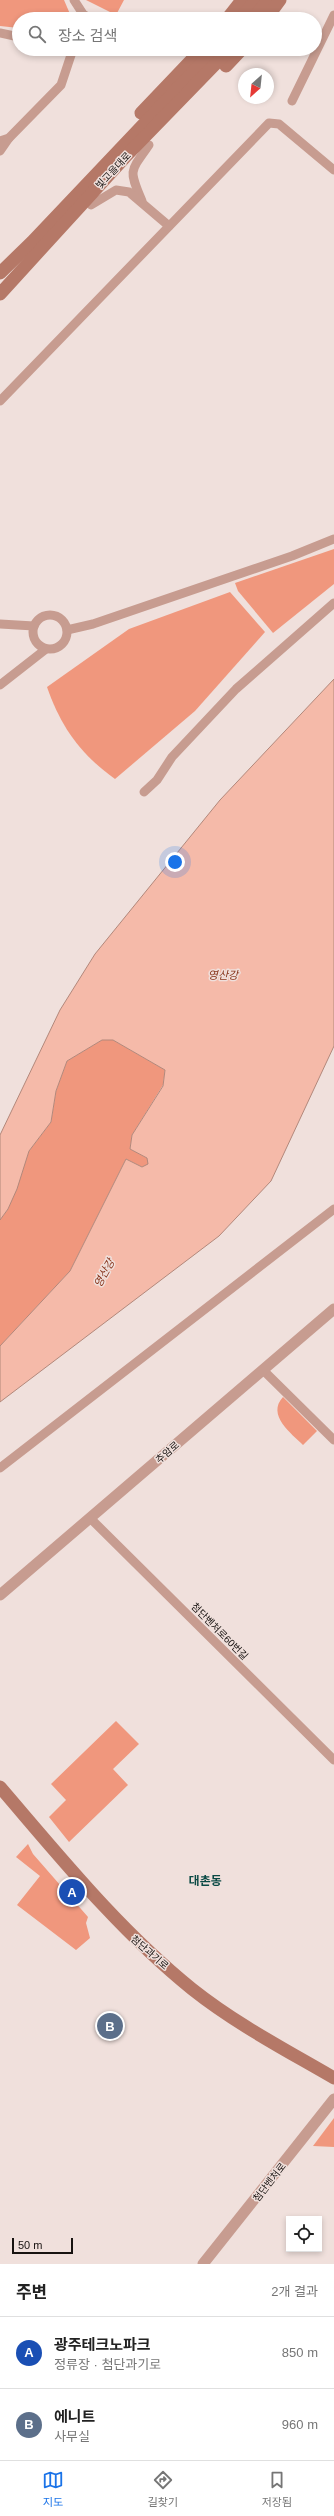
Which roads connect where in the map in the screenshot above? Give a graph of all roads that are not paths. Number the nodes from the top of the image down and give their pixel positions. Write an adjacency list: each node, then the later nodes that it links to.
1 (74, 0): 6 (street)
2 (242, 0): 7 (main road)
3 (256, 0): 8 (main road)
4 (268, 0): 9 (main road)
5 (280, 0): 10 (main road)
6 (80, 12)
7 (233, 12)
8 (246, 12)
9 (259, 12)
10 (271, 12)
11 (334, 16): 14 (street)
12 (0, 33): 13 (street)
13 (12, 36)
14 (322, 40)
15 (71, 56): 22 (street)
16 (195, 56): 29 (main road)
17 (208, 56): 29 (main road, 빛고을대로)
18 (223, 56): 30 (main road, 빛고을대로)
19 (235, 56): 23 (main road)
20 (314, 56): 21 (street)
21 (292, 101)
22 (4, 140): 24 (street)
23 (149, 145): 26 (street); 27 (main road)
24 (0, 151)
25 (334, 170): 28 (street)
26 (142, 202): 27 (street); 28 (street)
27 (91, 205): 30 (main road)
28 (169, 226): 32 (street)
29 (2, 270)
30 (15, 278): 31 (main road, 빛고을대로)
31 (0, 294)
32 (0, 401)
33 (334, 539): 37 (street)
34 (334, 604): 40 (street)
35 (0, 624): 36 (street)
36 (34, 626): 37 (street); 38 (street)
37 (67, 630): 38 (street)
38 (46, 648): 39 (street)
39 (0, 685)
40 (144, 792)
41 (334, 1209): 45 (street)
42 (334, 1309): 43 (street, 추암로)
43 (263, 1370): 44 (street); 46 (street, 추암로)
44 (334, 1440)
45 (0, 1468)
46 (90, 1518): 47 (street, 추암로); 48 (street, 첨단벤처로60번길)
47 (0, 1595)
48 (334, 1760)
49 (0, 1787): 50 (main road, 첨단과기로)
50 (334, 2078)
51 (334, 2099): 52 (street, 첨단벤처로)
52 (203, 2264)

